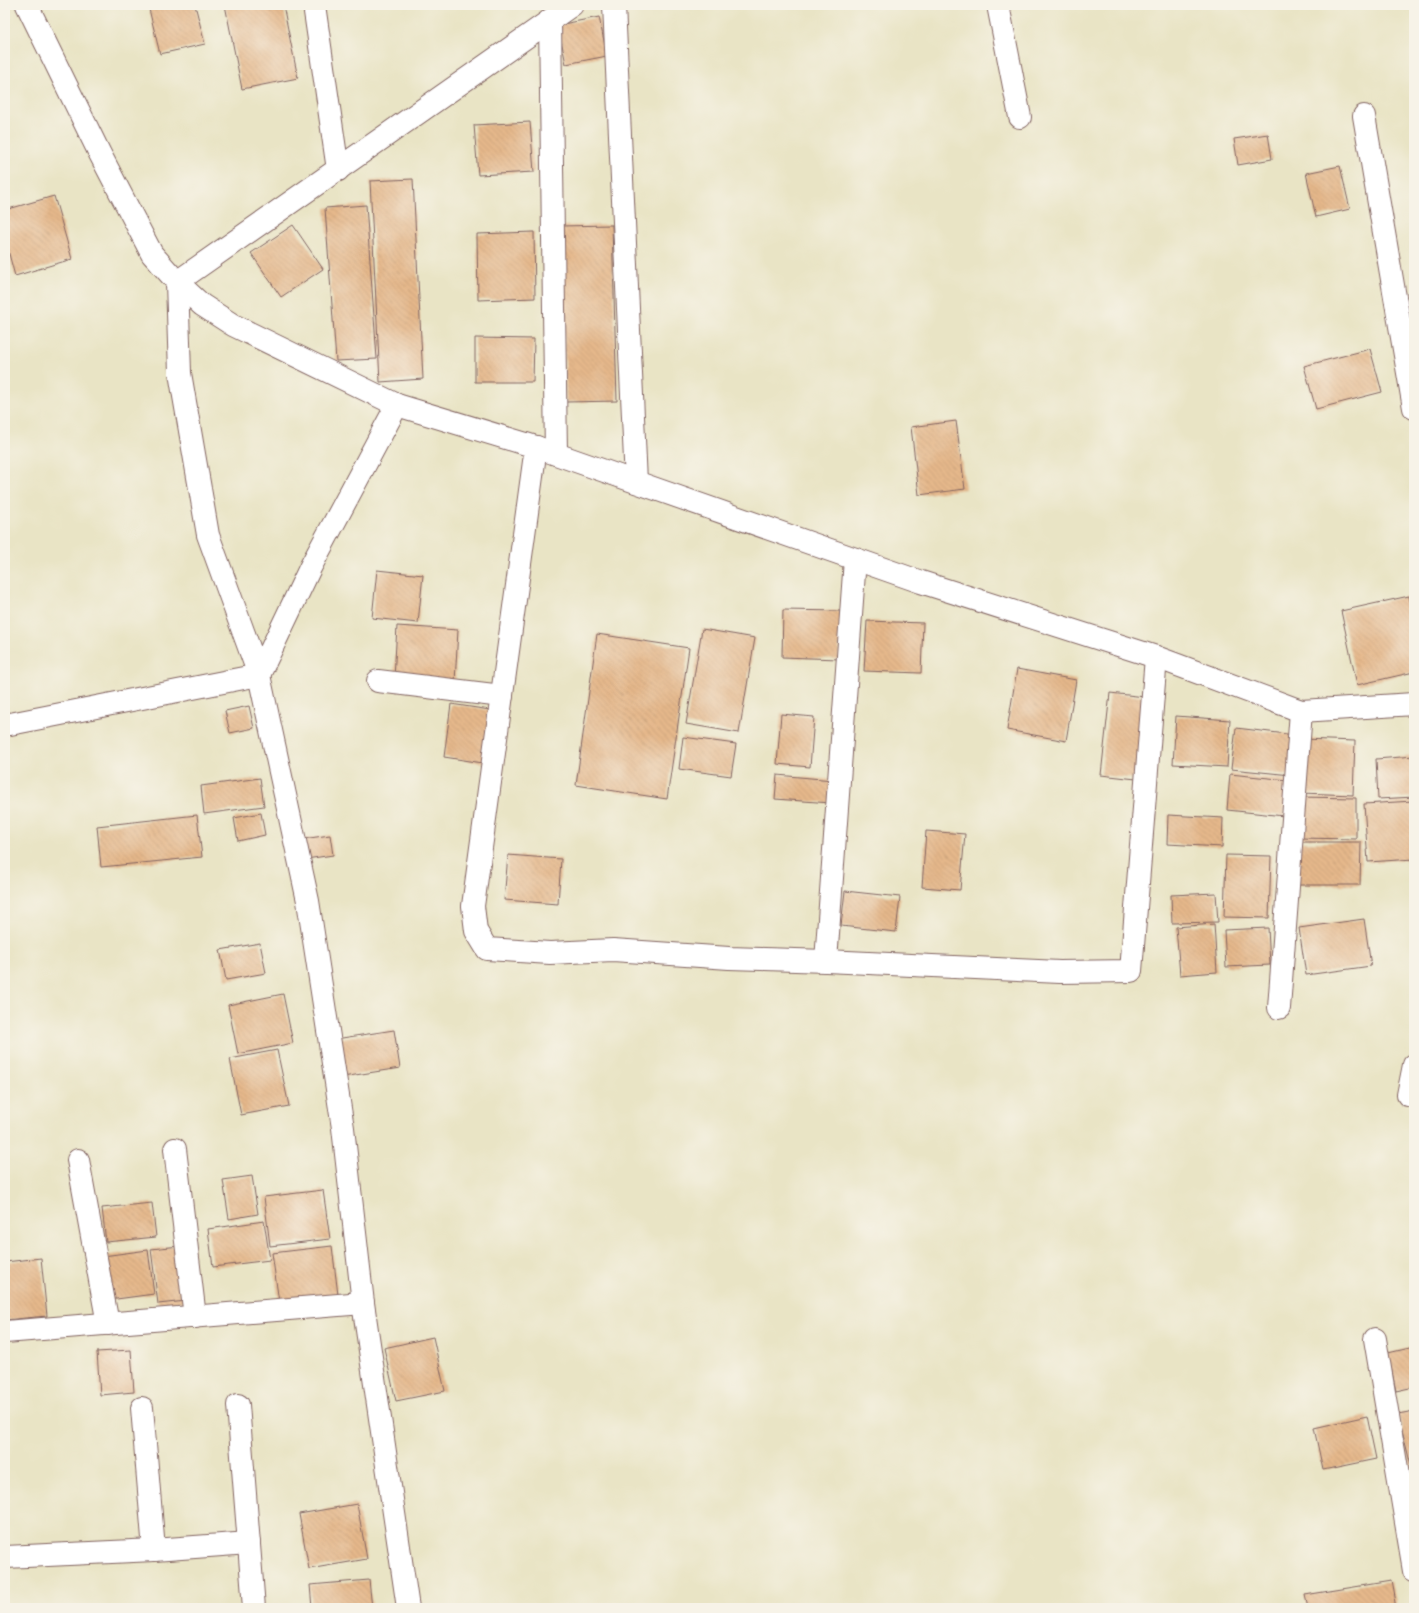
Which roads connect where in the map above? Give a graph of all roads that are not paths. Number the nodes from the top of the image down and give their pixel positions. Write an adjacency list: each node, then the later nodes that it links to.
1 (27, 5): 10 (street)
2 (314, 5): 9 (street)
3 (572, 5): 6 (street)
4 (614, 5): 15 (street)
5 (998, 5): 8 (street)
6 (550, 20): 9 (street); 14 (street)
7 (1364, 116): 12 (street)
8 (1020, 117)
9 (338, 170): 10 (street)
10 (177, 282): 11 (street); 18 (street)
11 (397, 405): 13 (street); 18 (street)
12 (1414, 408)
13 (536, 447): 14 (street); 20 (street)
14 (556, 454): 15 (street)
15 (636, 482): 16 (street)
16 (856, 559): 17 (street); 24 (street)
17 (1156, 657): 22 (street); 24 (street)
18 (259, 675): 23 (street); 30 (street)
19 (378, 681): 20 (street)
20 (502, 696): 24 (street)
21 (1414, 704): 22 (street)
22 (1301, 711): 25 (street)
23 (5, 725)
24 (826, 961)
25 (1279, 1008)
26 (1414, 1066): 27 (street)
27 (1408, 1095)
28 (175, 1149): 31 (street)
29 (78, 1160): 32 (street)
30 (363, 1303): 31 (street); 42 (street)
31 (195, 1317): 32 (street)
32 (108, 1324): 33 (street)
33 (5, 1332)
34 (1375, 1339): 40 (street)
35 (238, 1405): 37 (street)
36 (142, 1408): 38 (street)
37 (249, 1543): 38 (street); 41 (street)
38 (154, 1550): 39 (street)
39 (5, 1557)
40 (1414, 1570)
41 (254, 1608)
42 (408, 1608)

